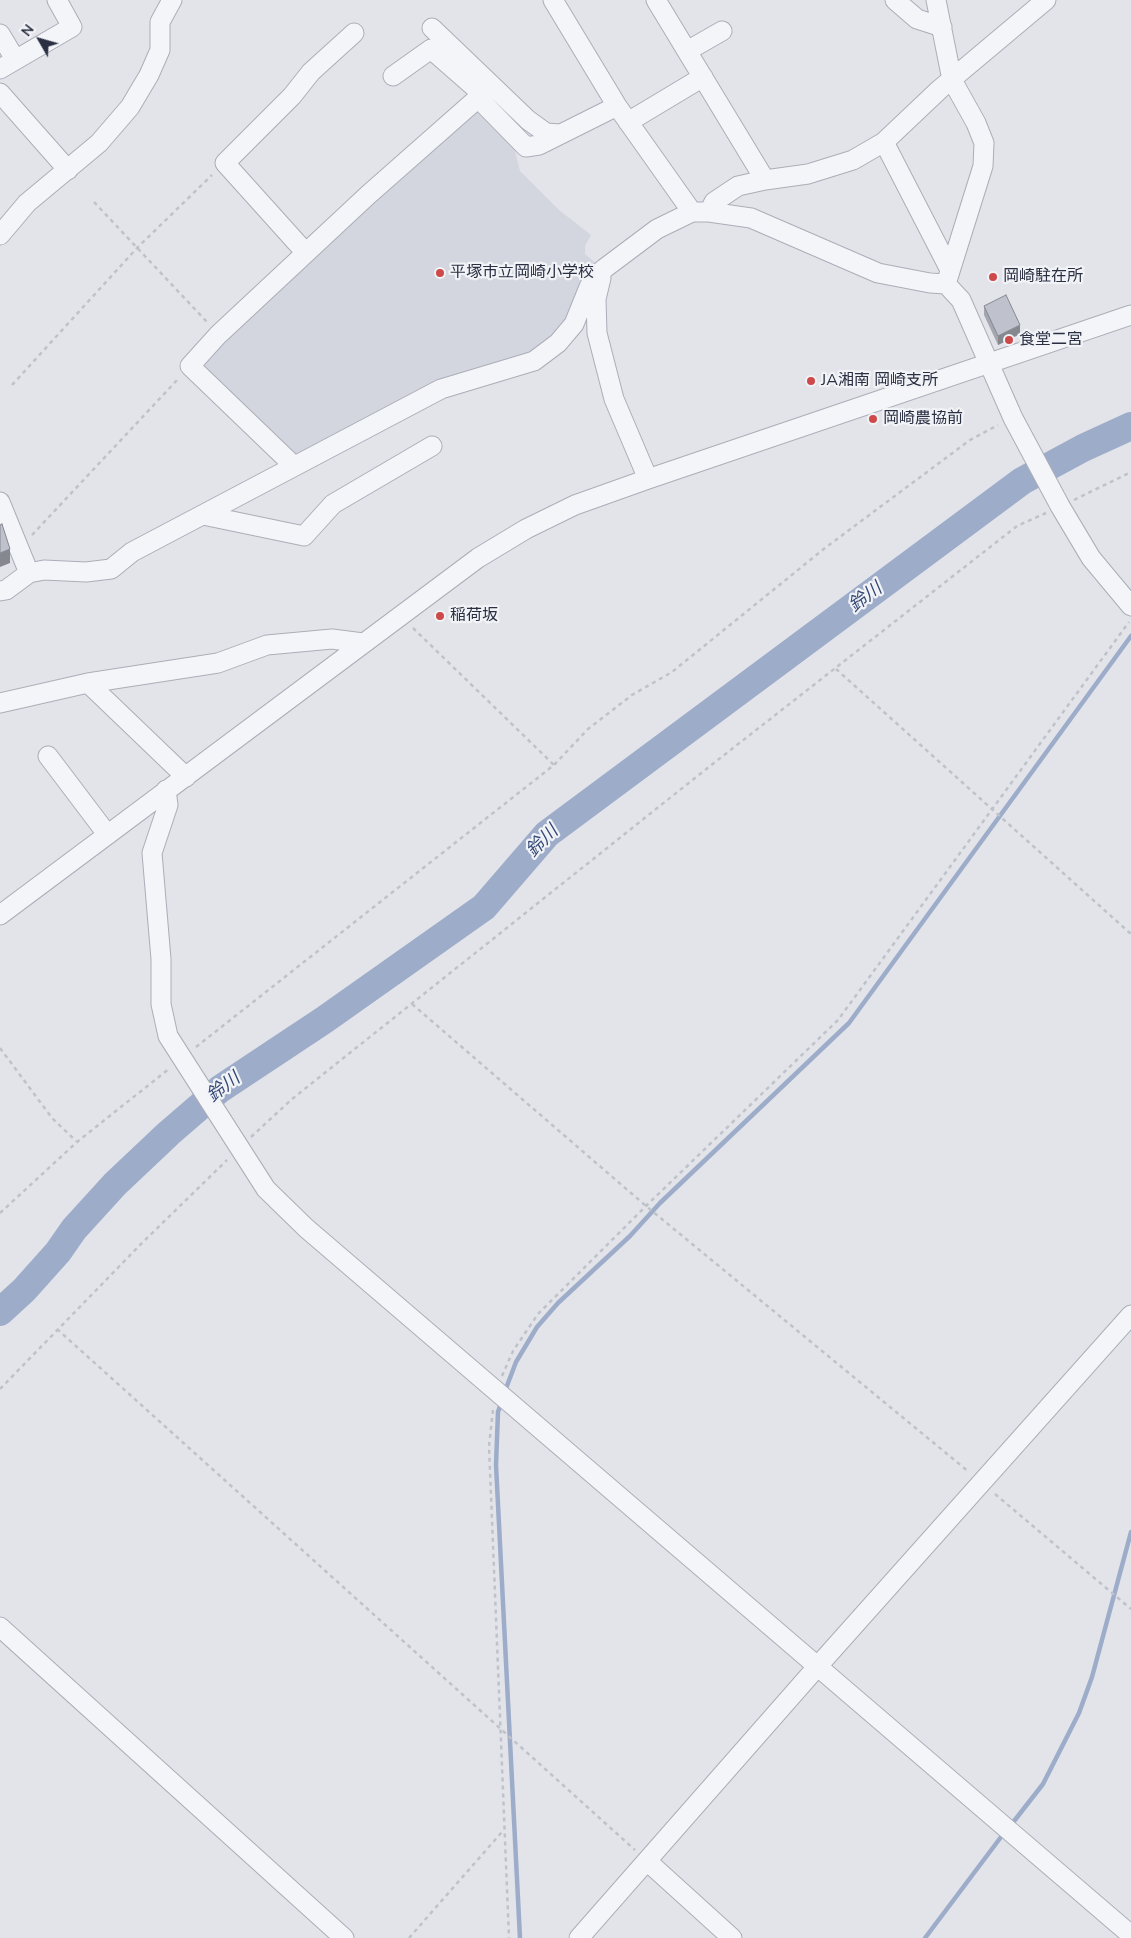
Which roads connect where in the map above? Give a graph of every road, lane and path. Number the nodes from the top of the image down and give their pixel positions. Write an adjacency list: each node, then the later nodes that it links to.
1 (57, 0): 14 (street)
2 (172, 0): 25 (street)
3 (554, 0): 20 (street)
4 (656, 0): 13 (street)
5 (895, 0): 8 (street)
6 (936, 0): 8 (street)
7 (1046, 0): 17 (street)
8 (942, 27): 17 (street)
9 (432, 28): 22 (street)
10 (722, 31): 13 (street)
11 (354, 32): 24 (street)
12 (0, 34): 14 (street)
13 (688, 51): 16 (street)
14 (8, 64)
15 (393, 76): 19 (street)
16 (703, 76): 21 (street); 26 (street)
17 (952, 80): 23 (street); 33 (street)
18 (0, 93): 25 (street)
19 (478, 98): 22 (street); 31 (street)
20 (617, 106): 21 (street); 22 (street)
21 (628, 122): 28 (street)
22 (560, 134)
23 (884, 142): 26 (street); 33 (street)
24 (225, 163): 30 (path); 31 (street)
25 (68, 170): 29 (street)
26 (765, 180): 28 (street)
27 (94, 202): 30 (path)
28 (700, 212): 32 (street); 33 (street)
29 (0, 235)
30 (137, 248): 35 (path); 38 (path)
31 (306, 253): 35 (street)
32 (605, 268): 41 (street); 43 (street)
33 (948, 277): 36 (street)
34 (1131, 315): 36 (street)
35 (218, 334): 37 (street)
36 (989, 364): 39 (street); 43 (street)
37 (190, 366): 41 (street); 47 (path)
38 (12, 386)
39 (1012, 418): 45 (street); 58 (path)
40 (432, 446): 46 (street)
41 (294, 466): 46 (street)
42 (1131, 472): 45 (path)
43 (648, 479): 51 (street)
44 (0, 502): 47 (street)
45 (1060, 506): 50 (street); 54 (path)
46 (203, 514): 48 (street)
47 (19, 549): 48 (street)
48 (29, 573): 49 (street)
49 (0, 591)
50 (1131, 606)
51 (401, 616): 53 (street); 58 (path)
52 (1131, 619): 61 (path)
53 (363, 643): 55 (street); 59 (street)
54 (836, 669): 61 (path); 65 (path)
55 (88, 683): 56 (street); 59 (street)
56 (0, 703)
57 (48, 756): 62 (street)
58 (554, 765): 67 (path)
59 (186, 777): 60 (street)
60 (166, 790): 62 (street); 67 (street)
61 (992, 810): 64 (path); 70 (path)
62 (107, 834): 63 (street)
63 (0, 915)
64 (1131, 934)
65 (412, 1004): 69 (path); 70 (path)
66 (0, 1048): 68 (path)
67 (183, 1059): 68 (path); 69 (street)
68 (77, 1142): 71 (path)
69 (240, 1147): 73 (path); 75 (street)
70 (646, 1206): 75 (path); 76 (path)
71 (0, 1213)
72 (1131, 1315): 76 (street)
73 (57, 1329): 74 (path); 80 (path)
74 (0, 1389)
75 (498, 1393): 79 (street); 80 (path)
76 (981, 1482): 77 (path); 79 (street)
77 (1131, 1609)
78 (0, 1627): 84 (street)
79 (817, 1667): 82 (street); 83 (street)
80 (500, 1730): 81 (path); 82 (path)
81 (503, 1831): 85 (path); 86 (path)
82 (647, 1861): 87 (street); 88 (street)
83 (1131, 1935)
84 (344, 1938)
85 (409, 1938)
86 (509, 1938)
87 (579, 1938)
88 (732, 1938)

